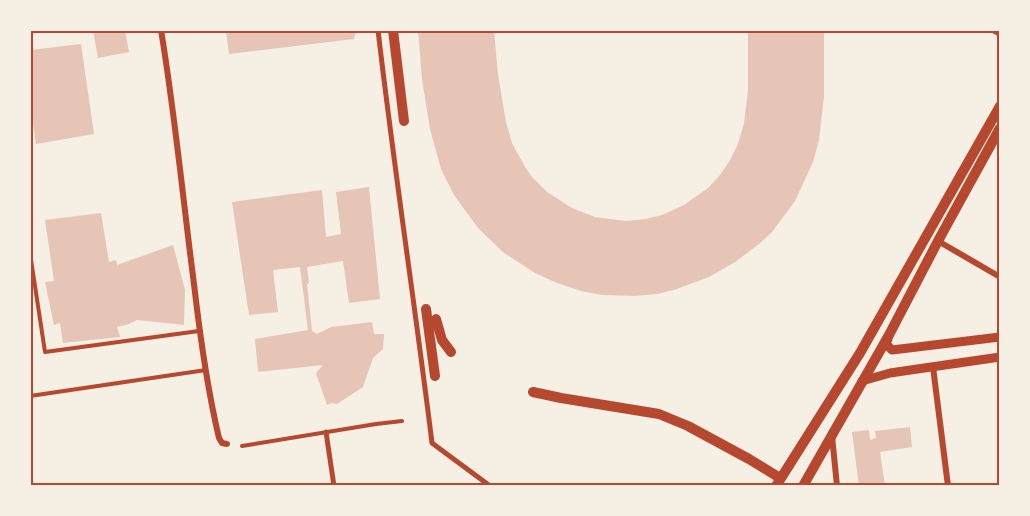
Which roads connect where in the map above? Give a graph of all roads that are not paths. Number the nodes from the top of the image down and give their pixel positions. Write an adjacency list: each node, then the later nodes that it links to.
1 (161, 30): 14 (street)
2 (378, 30): 32 (street)
3 (393, 30): 7 (main road)
4 (993, 30): 5 (street)
5 (1000, 34)
6 (1000, 106): 30 (main road)
7 (404, 121)
8 (1000, 128): 9 (main road)
9 (938, 241): 11 (street); 15 (main road)
10 (30, 253): 14 (lane)
11 (1000, 277)
12 (426, 309): 21 (main road)
13 (436, 319): 17 (main road)
14 (200, 331): 20 (street)
15 (889, 335): 16 (street); 22 (main road)
16 (1000, 337)
17 (451, 352)
18 (1000, 357): 19 (street)
19 (933, 367): 22 (street); 35 (street)
20 (206, 370): 24 (lane); 28 (street)
21 (435, 376)
22 (862, 381): 27 (main road)
23 (533, 392): 30 (main road)
24 (30, 396)
25 (402, 421): 26 (lane)
26 (326, 432): 29 (lane); 31 (street)
27 (832, 436): 33 (main road); 34 (street)
28 (227, 444)
29 (242, 446)
30 (778, 482)
31 (334, 486)
32 (490, 486)
33 (804, 486)
34 (837, 486)
35 (948, 486)

